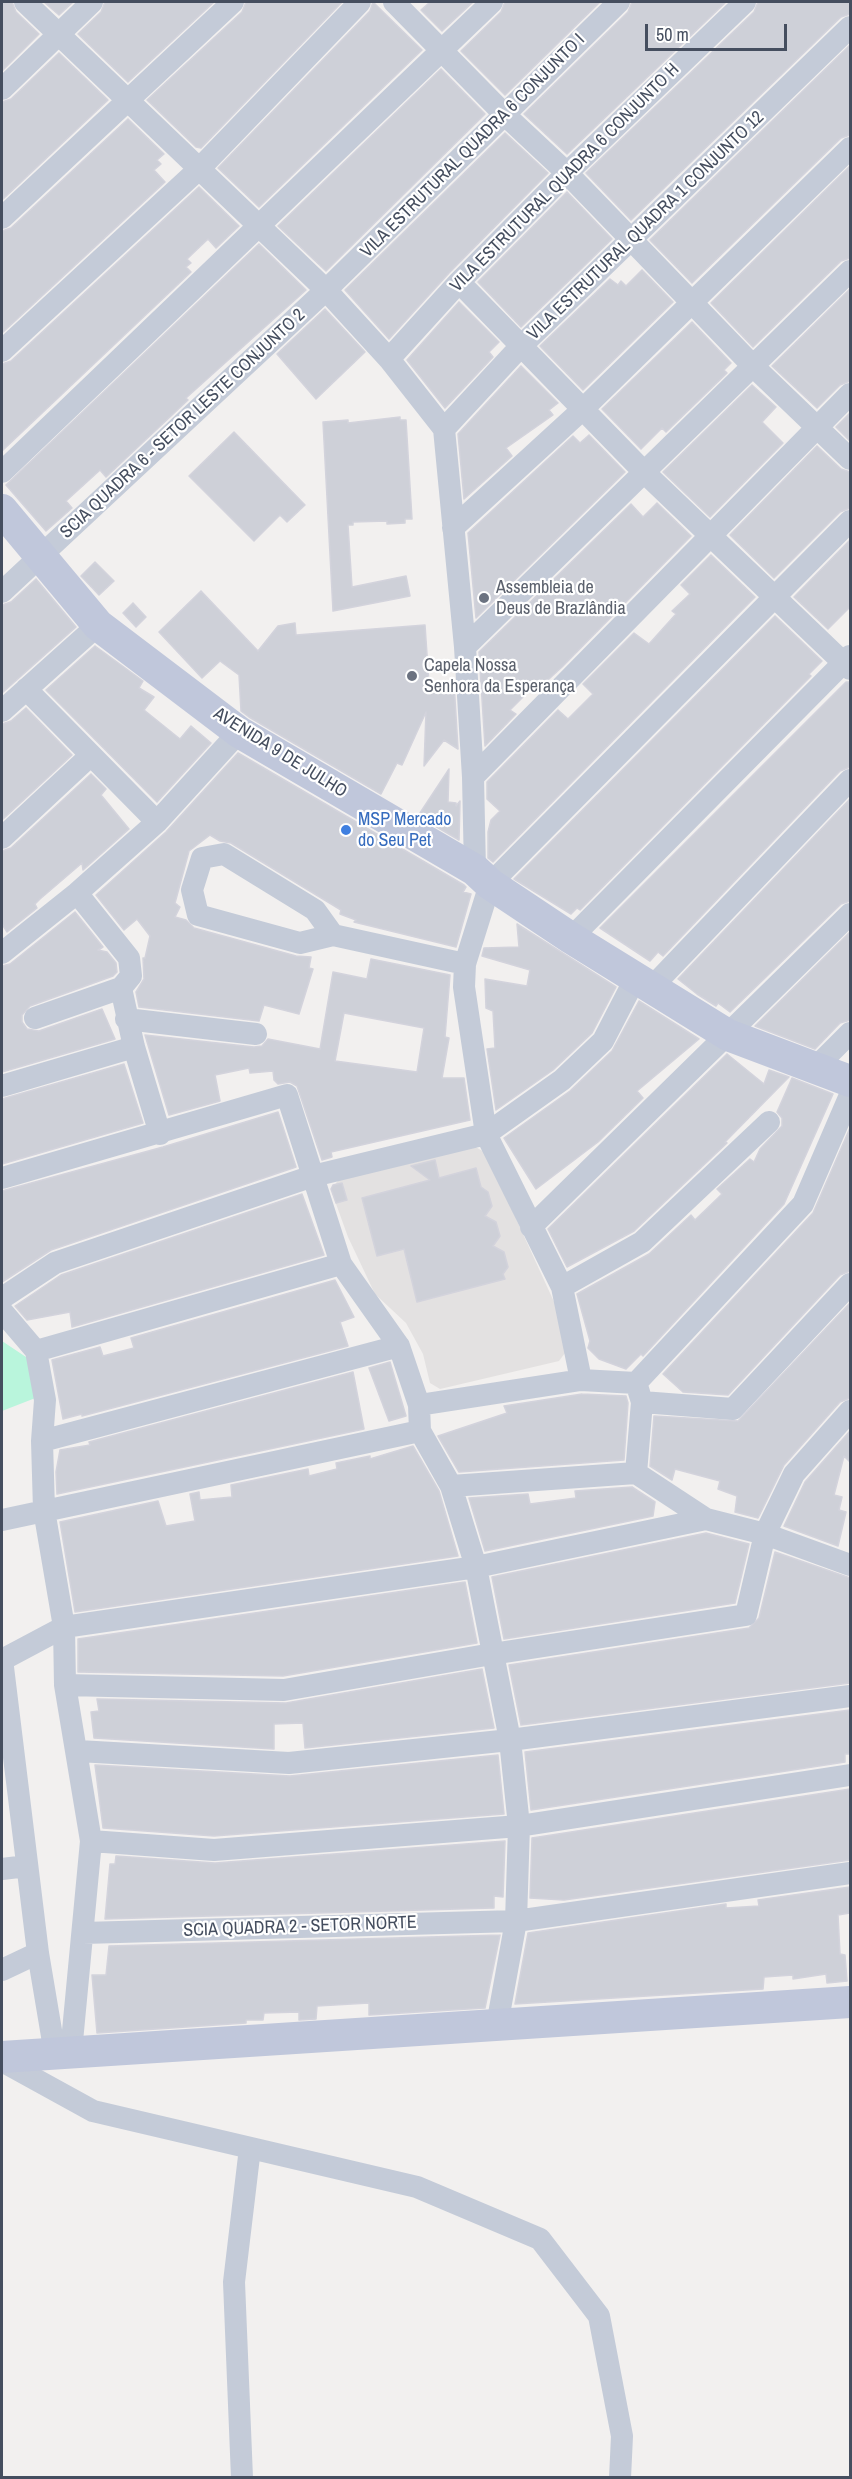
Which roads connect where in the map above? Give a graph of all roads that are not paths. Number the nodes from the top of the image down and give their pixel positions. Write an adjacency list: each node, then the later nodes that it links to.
1 (25, 2): 10 (street)
2 (92, 2): 10 (street)
3 (233, 2): 13 (street)
4 (360, 2): 16 (street)
5 (394, 2): 11 (street)
6 (492, 2): 11 (street)
7 (619, 2): 14 (street, VILA ESTRUTURAL QUADRA 6 CONJUNTO I)
8 (745, 2): 17 (street, VILA ESTRUTURAL QUADRA 6 CONJUNTO H)
9 (850, 27): 20 (street, VILA ESTRUTURAL QUADRA 1 CONJUNTO 12)
10 (59, 33): 12 (street); 13 (street)
11 (443, 50): 14 (street); 19 (street)
12 (2, 89)
13 (126, 98): 16 (street); 18 (street)
14 (505, 115): 17 (street); 23 (street, VILA ESTRUTURAL QUADRA 6 CONJUNTO I)
15 (850, 148): 24 (street)
16 (200, 168): 19 (street); 26 (street)
17 (567, 173): 20 (street); 22 (street, VILA ESTRUTURAL QUADRA 6 CONJUNTO H)
18 (2, 218)
19 (261, 224): 23 (street); 34 (street)
20 (633, 241): 24 (street); 25 (street, VILA ESTRUTURAL QUADRA 1 CONJUNTO 12)
21 (850, 270): 28 (street)
22 (459, 282): 25 (street); 27 (street, VILA ESTRUTURAL QUADRA 6 CONJUNTO H)
23 (326, 290): 27 (street); 40 (street, SCIA QUADRA 6 - SETOR LESTE CONJUNTO 2)
24 (692, 304): 28 (street); 30 (street)
25 (520, 347): 30 (street); 32 (street, VILA ESTRUTURAL QUADRA 1 CONJUNTO 12)
26 (2, 351)
27 (389, 359): 32 (street)
28 (753, 366): 31 (street); 35 (street)
29 (850, 394): 31 (street)
30 (583, 409): 35 (street); 38 (street)
31 (817, 427): 33 (street); 39 (street)
32 (444, 429): 38 (street)
33 (850, 459)
34 (2, 472)
35 (645, 473): 39 (street); 44 (street)
36 (2, 510): 40 (street, AVENIDA 9 DE JULHO)
37 (850, 521): 42 (street)
38 (453, 528): 44 (street)
39 (712, 535): 42 (street); 50 (street)
40 (40, 557): 41 (street, SCIA QUADRA 6 - SETOR LESTE CONJUNTO 2); 43 (street, AVENIDA 9 DE JULHO)
41 (2, 592)
42 (776, 596): 45 (street); 54 (street)
43 (98, 625): 46 (street); 48 (street, AVENIDA 9 DE JULHO)
44 (465, 647): 50 (street)
45 (848, 662): 58 (street)
46 (26, 689): 47 (street); 49 (street)
47 (2, 711)
48 (239, 732): 52 (street); 54 (street, AVENIDA 9 DE JULHO)
49 (91, 755): 52 (street); 53 (street)
50 (473, 777): 54 (street)
51 (850, 780): 61 (street)
52 (157, 822): 55 (street)
53 (2, 838)
54 (482, 877): 58 (street, AVENIDA 9 DE JULHO); 60 (street)
55 (77, 893): 59 (street); 62 (street)
56 (850, 914): 67 (street)
57 (333, 935): 57 (street); 60 (street)
58 (572, 938): 61 (street, AVENIDA 9 DE JULHO)
59 (2, 953)
60 (465, 964): 75 (street)
61 (643, 983): 67 (street, AVENIDA 9 DE JULHO); 75 (street)
62 (121, 988): 63 (street); 64 (street)
63 (35, 1018)
64 (126, 1019): 66 (street); 68 (street)
65 (850, 1033): 69 (street)
66 (256, 1034)
67 (728, 1035): 69 (street, AVENIDA 9 DE JULHO); 78 (street)
68 (134, 1047): 71 (street); 74 (street)
69 (814, 1069): 70 (street, AVENIDA 9 DE JULHO)
70 (850, 1081)
71 (2, 1086)
72 (850, 1095): 87 (street)
73 (769, 1122): 81 (street)
74 (160, 1134): 76 (street); 77 (street)
75 (486, 1134): 76 (street); 78 (street)
76 (313, 1176): 79 (street); 82 (street)
77 (2, 1178)
78 (531, 1227): 81 (street)
79 (341, 1264): 84 (street); 85 (street)
80 (850, 1284): 87 (street)
81 (562, 1287): 86 (street)
82 (2, 1298)
83 (2, 1311): 85 (street)
84 (399, 1346): 88 (street); 91 (street)
85 (36, 1351): 91 (street)
86 (581, 1380): 87 (street); 88 (street)
87 (639, 1393): 92 (street)
88 (419, 1405): 90 (street)
89 (850, 1411): 97 (street)
90 (420, 1431): 93 (street); 94 (street)
91 (42, 1440): 94 (street)
92 (636, 1473): 93 (street); 95 (street)
93 (451, 1486): 99 (street)
94 (44, 1510): 96 (street); 100 (street)
95 (706, 1519): 97 (street); 99 (street)
96 (2, 1520)
97 (765, 1534): 98 (street); 101 (street)
98 (850, 1565)
99 (476, 1567): 100 (street); 101 (street)
100 (64, 1627): 102 (street); 103 (street)
101 (492, 1654): 103 (street); 105 (street)
102 (2, 1659): 110 (street)
103 (65, 1685): 106 (street)
104 (850, 1696): 105 (street)
105 (510, 1740): 106 (street); 108 (street)
106 (78, 1751): 109 (street)
107 (850, 1775): 108 (street)
108 (519, 1826): 109 (street); 113 (street)
109 (92, 1841): 114 (street)
110 (27, 1866): 111 (street); 115 (street)
111 (2, 1869)
112 (850, 1873): 113 (street, SCIA QUADRA 2 - SETOR NORTE)
113 (516, 1921): 114 (street, SCIA QUADRA 2 - SETOR NORTE); 118 (street)
114 (83, 1933): 119 (street)
115 (38, 1953): 116 (street); 119 (street)
116 (2, 1970)
117 (850, 2002): 118 (street)
118 (497, 2025): 119 (street)
119 (63, 2053): 120 (street)
120 (2, 2059): 121 (street)
121 (250, 2148): 122 (street); 123 (street)
122 (242, 2478)
123 (620, 2478)

